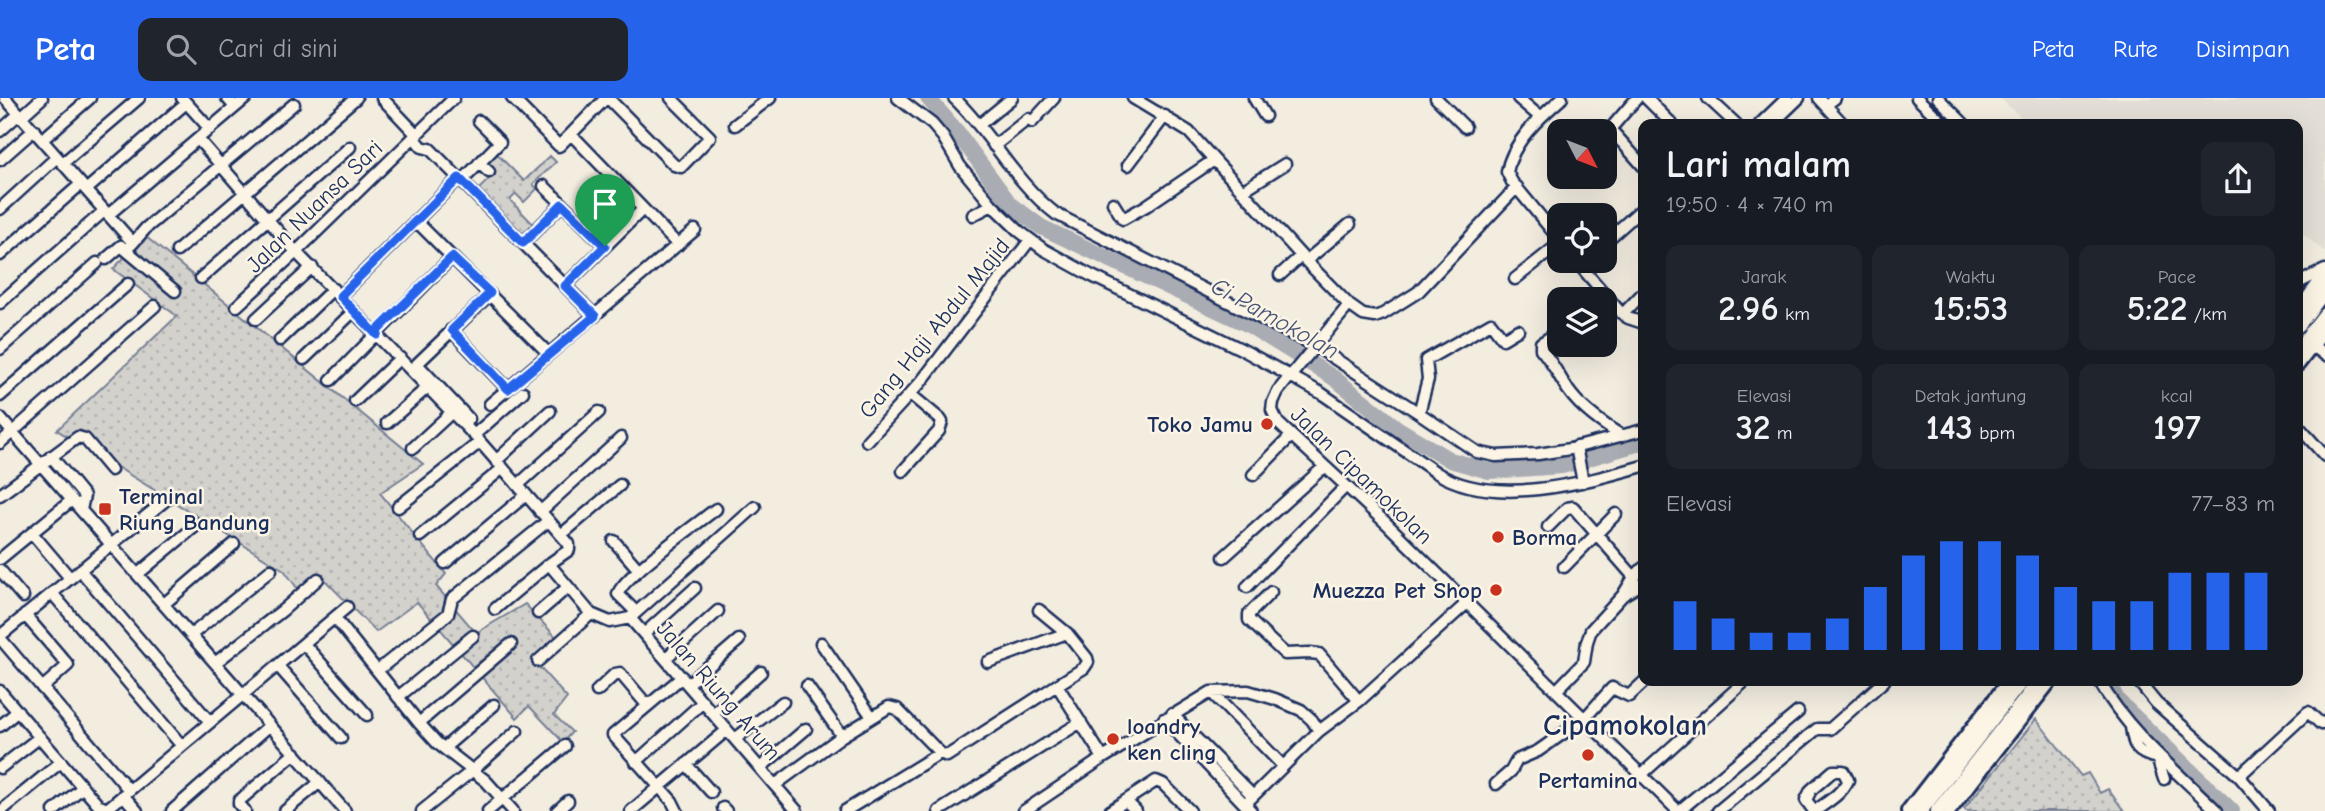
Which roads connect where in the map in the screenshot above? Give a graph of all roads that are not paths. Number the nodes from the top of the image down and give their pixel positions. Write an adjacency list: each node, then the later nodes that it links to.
1 (5, 98): 34 (street)
2 (42, 98): 34 (street)
3 (90, 98): 54 (street)
4 (139, 98): 58 (street)
5 (227, 98): 33 (street)
6 (246, 98): 33 (street)
7 (356, 98): 71 (street)
8 (382, 98): 52 (street)
9 (454, 98): 52 (street, Jalan Nuansa Sari)
10 (512, 98): 51 (street)
11 (607, 98): 12 (street); 51 (street)
12 (671, 98)
13 (769, 98): 45 (street)
14 (898, 98): 74 (street)
15 (954, 98): 46 (street)
16 (1012, 98): 46 (street)
17 (1054, 98): 55 (street)
18 (1254, 98): 36 (street)
19 (1436, 98): 47 (street)
20 (1518, 98): 37 (street)
21 (1637, 98): 60 (street)
22 (1646, 98): 38 (street)
23 (1708, 98): 39 (street)
24 (1799, 98): 31 (street)
25 (1917, 98): 42 (street)
26 (1938, 98): 43 (street)
27 (1136, 99): 35 (street)
28 (184, 100): 48 (street); 68 (street)
29 (1556, 100): 37 (street)
30 (1827, 101): 41 (street)
31 (1780, 103): 40 (street)
32 (294, 104): 64 (street)
33 (235, 107): 48 (street)
34 (20, 115): 49 (street); 50 (street)
35 (1165, 116): 59 (street); 63 (street)
36 (1265, 116)
37 (1540, 117): 69 (street)
38 (1667, 119)
39 (1731, 119)
40 (1765, 119)
41 (1840, 119)
42 (1939, 119)
43 (1956, 119)
44 (479, 121): 61 (street)
45 (734, 125)
46 (979, 125): 55 (street)
47 (1465, 127)
48 (210, 129): 53 (street)
49 (34, 130): 54 (street); 57 (street)
50 (0, 131)
51 (571, 134): 76 (street)
52 (417, 138): 66 (street); 92 (street, Jalan Nuansa Sari)
53 (198, 139): 64 (street); 78 (street)
54 (42, 140): 58 (street)
55 (994, 145): 133 (street)
56 (350, 147): 80 (street)
57 (0, 160)
58 (60, 160): 68 (street); 75 (street)
59 (1214, 160): 70 (street); 72 (street)
60 (1638, 160)
61 (479, 163): 65 (street); 66 (street)
62 (1285, 164): 70 (street)
63 (1128, 165)
64 (222, 166): 71 (street); 90 (street)
65 (489, 172)
66 (460, 180): 81 (street); 87 (street)
67 (544, 186): 73 (street)
68 (84, 187): 78 (street); 94 (street)
69 (1517, 187): 83 (street); 112 (street)
70 (1242, 191): 96 (street)
71 (245, 193): 80 (street); 91 (street)
72 (1113, 203)
73 (562, 204): 87 (street); 89 (street)
74 (992, 205): 79 (street); 86 (street)
75 (0, 208)
76 (643, 209): 88 (street); 89 (street)
77 (1638, 212): 85 (street)
78 (106, 213): 90 (street); 110 (street)
79 (972, 215)
80 (269, 220): 92 (street); 100 (street)
81 (416, 221): 95 (street); 107 (street)
82 (1350, 223): 96 (street)
83 (1547, 224)
84 (695, 230): 88 (street)
85 (1617, 231)
86 (1030, 240): 142 (street); 147 (street, Gang Haji Abdul Majid)
87 (523, 243): 104 (street)
88 (678, 245): 119 (street)
89 (605, 246): 104 (street)
90 (129, 247): 106 (street); 132 (street)
91 (177, 251)
92 (296, 252): 97 (street); 114 (street, Jalan Nuansa Sari)
93 (1547, 254): 101 (street)
94 (0, 255)
95 (452, 257): 108 (street); 126 (street)
96 (1303, 258): 99 (street); 112 (street)
97 (312, 267): 107 (street); 120 (street)
98 (2325, 272): 102 (street); 111 (main road)
99 (1280, 275)
100 (201, 278)
101 (1515, 279)
102 (2303, 282)
103 (128, 284): 148 (street)
104 (565, 286): 119 (street)
105 (2325, 290): 121 (highway)
106 (175, 291)
107 (340, 291): 116 (street); 128 (street)
108 (490, 293): 124 (street); 134 (street)
109 (1638, 298): 117 (street)
110 (0, 303)
111 (2303, 304)
112 (1349, 305): 133 (street, Jalan Cipamokolan)
113 (155, 306): 159 (street)
114 (237, 306)
115 (1617, 309): 117 (street)
116 (354, 311): 126 (street); 140 (street)
117 (1623, 314): 122 (street)
118 (2325, 315): 129 (highway)
119 (595, 316): 134 (street)
120 (256, 319)
121 (2303, 319)
122 (1638, 321)
123 (2325, 329): 130 (main road)
124 (452, 330): 145 (street); 156 (street)
125 (1518, 330): 141 (street)
126 (377, 333): 139 (street); 143 (street)
127 (1547, 339): 137 (street)
128 (280, 340)
129 (2303, 344)
130 (2312, 345): 135 (street); 138 (main road)
131 (1424, 348): 141 (street)
132 (0, 349)
133 (1312, 349): 142 (street, Jalan Cipamokolan); 154 (street)
134 (549, 355): 145 (street)
135 (2325, 355)
136 (1547, 357): 162 (street)
137 (1547, 357)
138 (2303, 357)
139 (400, 358): 144 (street); 149 (street)
140 (304, 359)
141 (1426, 360): 154 (street)
142 (1292, 373): 161 (street, Jalan Cipamokolan); 178 (street)
143 (331, 380)
144 (428, 387): 152 (street); 157 (street)
145 (508, 389): 150 (street)
146 (523, 392): 164 (street)
147 (910, 394): 165 (street, Gang Haji Abdul Majid); 176 (street)
148 (0, 396)
149 (355, 401)
150 (490, 404)
151 (550, 411): 172 (street)
152 (452, 412): 164 (street); 167 (street)
153 (599, 412): 179 (street)
154 (1419, 412): 168 (street)
155 (0, 418): 159 (street)
156 (469, 419)
157 (387, 423)
158 (1638, 431): 162 (street)
159 (12, 432): 166 (street); 171 (street)
160 (2303, 432): 170 (street)
161 (1291, 436): 173 (street, Jalan Cipamokolan); 177 (street)
162 (1622, 436): 168 (street)
163 (621, 438): 190 (street)
164 (477, 439): 172 (street); 186 (street)
165 (867, 441)
166 (0, 443)
167 (413, 448)
168 (1577, 451): 178 (street)
169 (51, 456): 171 (street); 175 (street); 189 (street)
170 (2325, 456)
171 (40, 464): 182 (street); 185 (street)
172 (499, 464): 179 (street); 198 (street)
173 (1324, 467): 181 (street, Jalan Cipamokolan); 202 (street)
174 (1638, 467): 178 (street)
175 (111, 470)
176 (904, 471)
177 (1253, 475)
178 (1582, 478)
179 (519, 485): 183 (street)
180 (620, 485): 197 (street)
181 (1346, 486): 217 (street); 223 (street, Jalan Cipamokolan)
182 (0, 495)
183 (526, 495): 190 (street); 204 (street)
184 (167, 499): 200 (street)
185 (72, 500): 189 (street); 196 (street)
186 (398, 507)
187 (755, 508): 231 (street)
188 (716, 509): 210 (street)
189 (83, 512): 200 (street)
190 (540, 512): 192 (street)
191 (1616, 514): 195 (street)
192 (548, 521): 197 (street); 247 (street)
193 (198, 524): 211 (street)
194 (1548, 527): 195 (street)
195 (1596, 532): 206 (street); 214 (street)
196 (32, 533): 203 (street); 212 (street)
197 (561, 535): 205 (street)
198 (420, 536)
199 (614, 541): 210 (street)
200 (111, 544): 208 (street); 211 (street)
201 (234, 544): 222 (street)
202 (1224, 557)
203 (0, 559)
204 (445, 563)
205 (549, 565): 216 (street); 225 (street)
206 (1564, 566)
207 (0, 570): 221 (street)
208 (80, 570): 212 (street); 280 (street)
209 (271, 570): 235 (street)
210 (639, 570): 231 (street)
211 (138, 574): 222 (street)
212 (68, 575): 220 (street)
213 (318, 579): 245 (street)
214 (1638, 579)
215 (1638, 581): 264 (street)
216 (568, 587): 228 (street); 229 (street)
217 (1247, 587)
218 (695, 588): 234 (street)
219 (1271, 592): 268 (street)
220 (52, 593): 230 (street); 295 (street)
221 (23, 597)
222 (164, 604): 235 (street)
223 (1467, 604): 264 (street, Jalan Cipamokolan); 268 (street)
224 (346, 607): 232 (street)
225 (495, 609)
226 (1039, 610): 233 (street)
227 (718, 611): 242 (street)
228 (538, 613)
229 (591, 614): 231 (street, Jalan Riung Arum); 243 (street)
230 (25, 615): 237 (street); 261 (street)
231 (633, 615): 234 (street, Jalan Riung Arum)
232 (335, 618): 240 (street); 247 (street)
233 (1067, 633): 244 (street); 250 (street)
234 (644, 634): 242 (street, Jalan Riung Arum)
235 (191, 635): 245 (street)
236 (473, 636): 267 (street)
237 (0, 637): 261 (street)
238 (739, 640): 249 (street)
239 (821, 643): 277 (street)
240 (304, 644): 246 (street); 276 (street)
241 (511, 644): 283 (street)
242 (666, 658): 249 (street, Jalan Riung Arum)
243 (538, 661)
244 (988, 662)
245 (215, 663): 266 (street)
246 (278, 666): 266 (street); 293 (street)
247 (378, 670): 267 (street)
248 (761, 672): 275 (street)
249 (685, 680): 269 (street, Jalan Riung Arum); 272 (street)
250 (1057, 685): 281 (street); 300 (street)
251 (807, 686): 291 (street)
252 (1640, 686): 279 (street)
253 (1740, 686): 310 (street)
254 (1878, 686): 345 (street)
255 (2005, 686): 309 (main road)
256 (2017, 686): 298 (highway)
257 (2036, 686): 348 (highway)
258 (2046, 686): 349 (main road)
259 (2102, 686): 286 (street)
260 (2142, 686): 311 (street)
261 (42, 688): 319 (street)
262 (0, 691): 273 (street)
263 (597, 691): 272 (street)
264 (1556, 691): 279 (street, Jalan Cipamokolan)
265 (1211, 692): 278 (street); 290 (street); 305 (street)
266 (244, 695): 280 (street); 284 (street)
267 (398, 697): 283 (street)
268 (1359, 701): 290 (street)
269 (704, 702): 275 (street, Jalan Riung Arum); 303 (street)
270 (783, 702): 294 (street)
271 (494, 705): 297 (street)
272 (647, 705): 303 (street)
273 (18, 711): 285 (street); 292 (street)
274 (1798, 712): 344 (street)
275 (713, 714): 288 (street, Jalan Riung Arum)
276 (367, 715)
277 (872, 717): 291 (street); 300 (street)
278 (1168, 717): 301 (street); 323 (street)
279 (1584, 719): 310 (street, Jalan Cipamokolan); 314 (street)
280 (211, 722): 295 (street)
281 (1081, 722): 301 (street); 340 (street)
282 (2325, 722): 311 (street)
283 (419, 723): 297 (street)
284 (270, 725): 299 (street); 328 (street)
285 (0, 726)
286 (2131, 727): 312 (street); 350 (street)
287 (806, 729): 307 (street)
288 (727, 730): 294 (street, Jalan Riung Arum); 304 (street)
289 (517, 731): 308 (street)
290 (1320, 731): 305 (street)
291 (842, 736): 315 (street)
292 (40, 737): 302 (street); 306 (street)
293 (341, 738)
294 (735, 739): 307 (street, Jalan Riung Arum)
295 (182, 746): 319 (street)
296 (565, 746): 320 (street)
297 (444, 748): 308 (street)
298 (1967, 750): 309 (highway); 347 (highway)
299 (295, 753): 313 (street); 329 (street)
300 (940, 753): 339 (street)
301 (1103, 758): 324 (street)
302 (61, 762): 316 (street); 325 (street)
303 (636, 762): 317 (street)
304 (686, 764): 317 (street); 318 (street)
305 (1283, 766): 323 (street)
306 (0, 768)
307 (761, 768): 315 (street, Jalan Riung Arum)
308 (473, 770): 320 (street); 332 (street)
309 (1939, 771): 346 (main road)
310 (1641, 775): 344 (street, Jalan Cipamokolan)
311 (2239, 776): 351 (street)
312 (2164, 779)
313 (320, 782): 330 (street); 331 (street)
314 (1496, 784)
315 (775, 785): 338 (street, Jalan Riung Arum)
316 (83, 787): 319 (street); 326 (street)
317 (658, 788): 336 (street); 337 (street)
318 (711, 792)
319 (126, 793): 327 (street)
320 (502, 799): 333 (street); 334 (street)
321 (568, 801): 335 (street)
322 (1126, 801): 341 (street); 342 (street); 343 (street)
323 (1250, 803)
324 (1030, 809)
325 (1, 811)
326 (54, 811)
327 (138, 811)
328 (172, 811)
329 (245, 811)
330 (285, 811)
331 (345, 811)
332 (422, 811)
333 (488, 811)
334 (513, 811)
335 (557, 811)
336 (631, 811)
337 (677, 811)
338 (797, 811)
339 (845, 811)
340 (939, 811)
341 (1110, 811)
342 (1136, 811)
343 (1190, 811)
344 (1678, 811)
345 (1718, 811)
346 (1908, 811)
347 (1920, 811)
348 (1938, 811)
349 (1949, 811)
350 (2217, 811)
351 (2269, 811)

